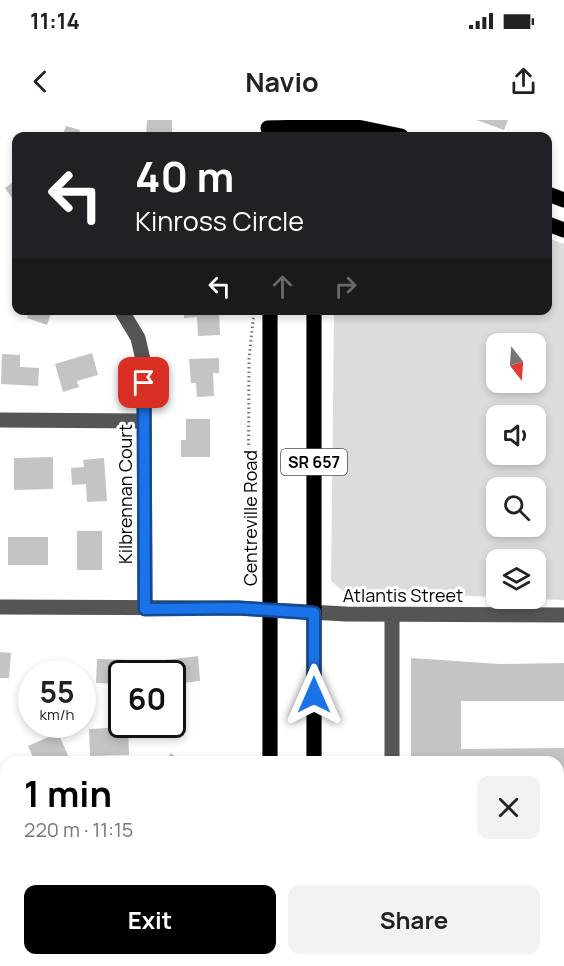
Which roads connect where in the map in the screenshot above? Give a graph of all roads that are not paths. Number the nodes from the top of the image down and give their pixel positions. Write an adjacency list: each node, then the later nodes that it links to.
1 (268, 128): 2 (main road)
2 (311, 128): 3 (main road)
3 (384, 132)
4 (124, 315): 8 (street, Kilbrennan Court)
5 (270, 315): 11 (main road, Centreville Road / SR 657)
6 (314, 315): 12 (main road, SR 657)
7 (0, 420): 8 (street)
8 (144, 421): 10 (street, Kilbrennan Court)
9 (0, 608): 10 (street, Atlantis Street)
10 (145, 609): 11 (street, Atlantis Street)
11 (270, 610): 12 (street, Atlantis Street); 15 (main road, Centreville Road / SR 657)
12 (314, 613): 13 (street, Atlantis Street); 16 (main road, SR 657)
13 (392, 614): 14 (street, Atlantis Street); 17 (street)
14 (564, 615)
15 (270, 756)
16 (314, 756)
17 (392, 756)

